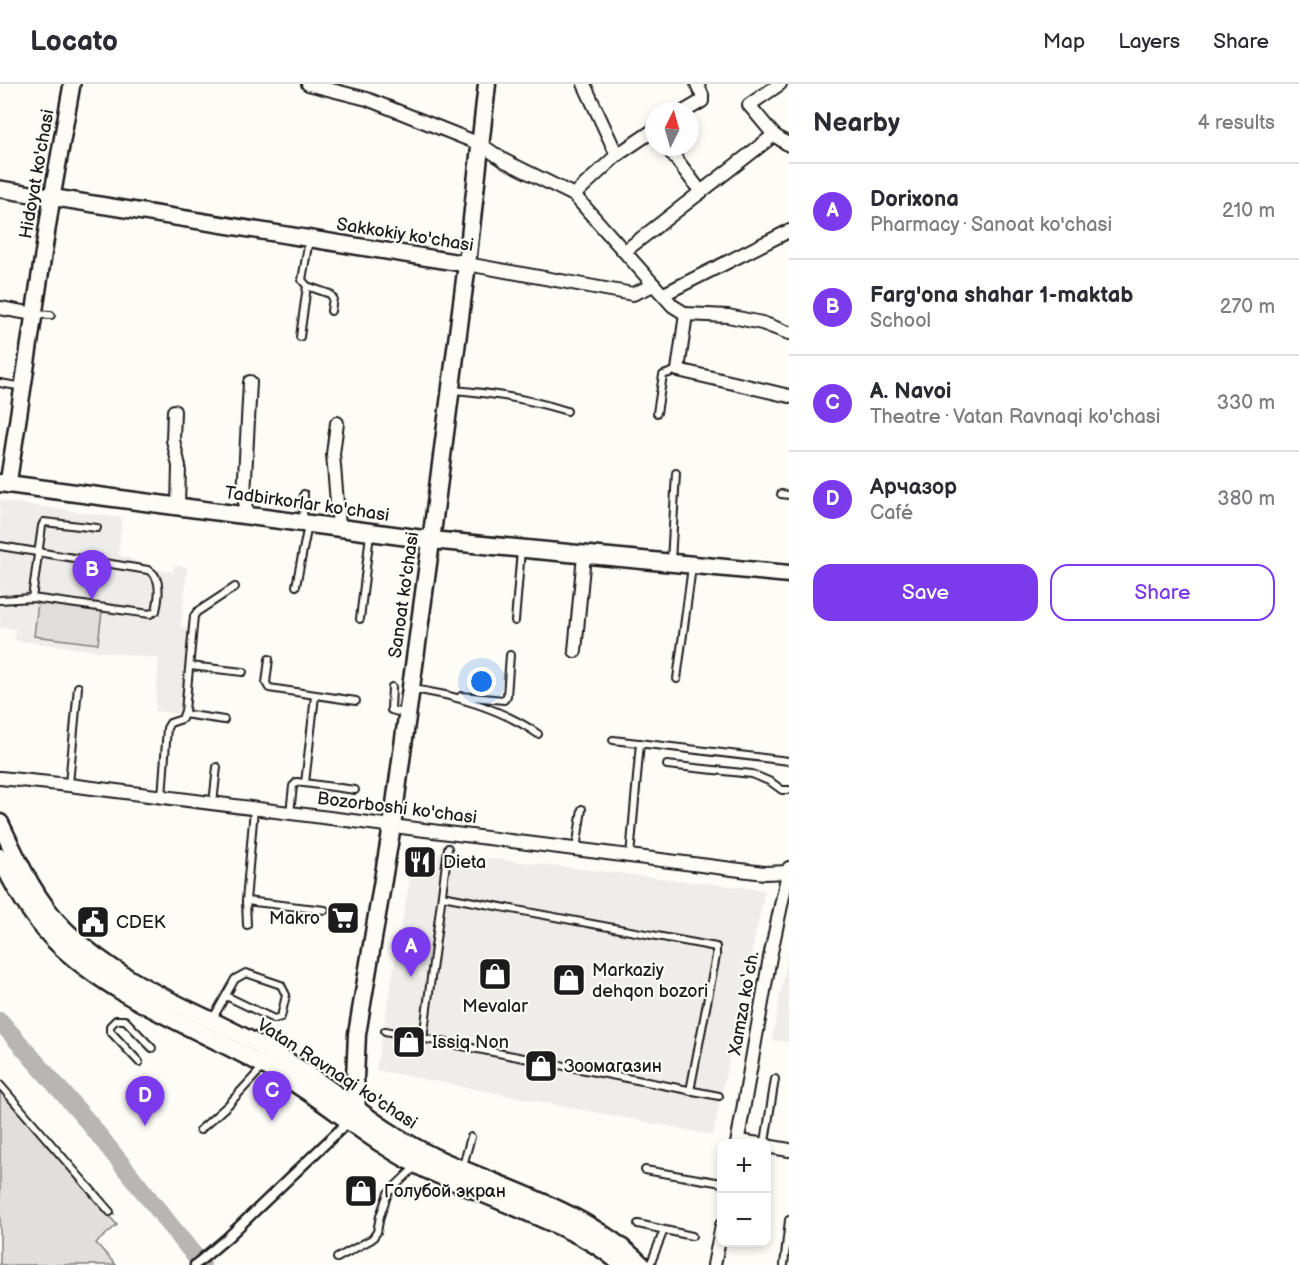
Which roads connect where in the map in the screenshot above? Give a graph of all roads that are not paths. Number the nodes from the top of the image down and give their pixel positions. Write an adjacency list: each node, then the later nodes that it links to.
1 (72, 84): 19 (street, Hidoyat ko'chasi)
2 (308, 84): 8 (street)
3 (363, 84): 8 (street)
4 (487, 84): 12 (main road, Sanoat ko'chasi)
5 (584, 84): 14 (street)
6 (696, 84): 9 (street)
7 (780, 84): 10 (street)
8 (367, 99): 12 (street)
9 (699, 103)
10 (774, 135): 13 (street); 17 (street)
11 (645, 136): 14 (street)
12 (480, 144): 18 (street); 23 (main road, Sanoat ko'chasi)
13 (789, 145)
14 (617, 155): 18 (street)
15 (674, 156): 17 (street)
16 (0, 189): 19 (street, Sakkokiy ko'chasi)
17 (701, 192): 22 (street)
18 (574, 195): 22 (street)
19 (52, 197): 21 (street, Sakkokiy ko'chasi); 29 (street, Hidoyat ko'chasi)
20 (789, 231): 26 (street)
21 (309, 239): 23 (street, Sakkokiy ko'chasi); 25 (lane)
22 (625, 251): 24 (street)
23 (467, 264): 24 (street, Sakkokiy ko'chasi); 38 (main road, Sanoat ko'chasi)
24 (654, 285): 26 (street)
25 (307, 286): 28 (lane); 33 (lane)
26 (664, 294): 30 (street)
27 (0, 308): 29 (street)
28 (331, 311)
29 (34, 314): 31 (lane); 37 (street, Hidoyat ko'chasi)
30 (686, 314): 32 (street); 34 (street)
31 (51, 315)
32 (789, 333)
33 (300, 337)
34 (678, 370): 39 (street); 42 (lane)
35 (250, 382): 50 (street)
36 (0, 383): 37 (lane)
37 (23, 387): 45 (street, Hidoyat ko'chasi)
38 (451, 390): 41 (lane); 55 (main road, Sanoat ko'chasi)
39 (789, 396)
40 (174, 411): 49 (street)
41 (567, 411)
42 (657, 413)
43 (337, 423): 52 (street)
44 (676, 473): 60 (lane)
45 (4, 484): 49 (main road, Tadbirkorlar ko'chasi)
46 (304, 494): 51 (lane)
47 (781, 494): 48 (lane)
48 (789, 495)
49 (178, 506): 50 (main road, Tadbirkorlar ko'chasi)
50 (247, 515): 51 (main road, Tadbirkorlar ko'chasi)
51 (306, 523): 52 (main road, Tadbirkorlar ko'chasi); 63 (lane)
52 (339, 527): 54 (main road, Tadbirkorlar ko'chasi)
53 (97, 528): 58 (lane)
54 (370, 532): 55 (main road, Tadbirkorlar ko'chasi); 67 (lane)
55 (431, 540): 57 (main road, Tadbirkorlar ko'chasi); 77 (main road, Sanoat ko'chasi)
56 (0, 546): 58 (lane)
57 (522, 549): 59 (main road, Tadbirkorlar ko'chasi); 68 (lane)
58 (38, 552): 65 (lane); 65 (lane)
59 (584, 555): 60 (main road, Tadbirkorlar ko'chasi); 69 (street)
60 (671, 563): 61 (main road, Tadbirkorlar ko'chasi)
61 (692, 565): 62 (main road, Tadbirkorlar ko'chasi); 74 (lane)
62 (789, 574)
63 (296, 586)
64 (235, 587): 72 (lane)
65 (32, 598): 66 (lane)
66 (0, 600)
67 (360, 619)
68 (515, 621)
69 (575, 651)
70 (510, 655): 79 (lane)
71 (269, 659): 78 (lane)
72 (190, 666): 73 (lane); 81 (lane)
73 (243, 672)
74 (677, 680)
75 (78, 687): 92 (lane)
76 (392, 687): 82 (lane)
77 (411, 689): 79 (lane); 82 (main road, Sanoat ko'chasi)
78 (315, 696): 80 (lane); 91 (lane)
79 (454, 696): 84 (lane)
80 (356, 701)
81 (184, 714): 83 (lane); 95 (lane)
82 (407, 714): 101 (main road, Sanoat ko'chasi)
83 (224, 720)
84 (538, 734)
85 (613, 740): 86 (lane)
86 (640, 743): 87 (lane); 104 (lane)
87 (789, 761)
88 (668, 765): 94 (lane)
89 (217, 767): 96 (lane)
90 (0, 778): 92 (street, Bozorboshi ko'chasi)
91 (305, 783): 93 (lane); 99 (lane)
92 (69, 785): 95 (street, Bozorboshi ko'chasi)
93 (356, 790)
94 (789, 790)
95 (162, 797): 96 (street, Bozorboshi ko'chasi)
96 (213, 803): 97 (street, Bozorboshi ko'chasi)
97 (254, 808): 99 (street, Bozorboshi ko'chasi); 108 (lane)
98 (582, 809): 103 (lane)
99 (290, 813): 101 (street, Bozorboshi ko'chasi)
100 (0, 823): 112 (main road, Vatan Ravnaqi ko'chasi)
101 (392, 826): 103 (street, Bozorboshi ko'chasi); 122 (main road, Sanoat ko'chasi)
102 (448, 848): 107 (lane)
103 (576, 849): 104 (street, Bozorboshi ko'chasi)
104 (630, 856): 106 (street, Bozorboshi ko'chasi)
105 (0, 857): 117 (main road, Vatan Ravnaqi ko'chasi)
106 (789, 870): 125 (street, Xamza ko‘ch.)
107 (442, 896): 114 (lane); 120 (lane)
108 (246, 901): 109 (lane); 110 (lane)
109 (325, 910)
110 (247, 925)
111 (226, 996): 111 (lane); 112 (lane)
112 (212, 1021): 122 (main road, Vatan Ravnaqi ko'chasi)
113 (385, 1031): 114 (lane)
114 (423, 1039): 120 (lane)
115 (152, 1048): 116 (lane)
116 (138, 1062)
117 (265, 1065): 122 (main road, Vatan Ravnaqi ko'chasi); 123 (lane)
118 (775, 1079): 126 (lane)
119 (0, 1086): 133 (lane)
120 (690, 1091): 121 (lane)
121 (719, 1096)
122 (353, 1115): 129 (main road, Vatan Ravnaqi ko'chasi); 130 (main road, Vatan Ravnaqi ko'chasi); 141 (street)
123 (200, 1130)
124 (471, 1137): 130 (lane)
125 (740, 1139)
126 (767, 1139)
127 (771, 1145): 128 (street)
128 (789, 1147)
129 (418, 1165): 139 (lane); 140 (main road, Vatan Ravnaqi ko'chasi)
130 (462, 1169): 142 (main road, Vatan Ravnaqi ko'chasi)
131 (645, 1170): 132 (lane)
132 (717, 1182)
133 (110, 1212)
134 (789, 1220): 145 (lane)
135 (638, 1224): 136 (lane)
136 (664, 1230): 137 (lane); 143 (lane)
137 (692, 1236)
138 (718, 1247): 144 (street)
139 (337, 1258)
140 (612, 1262)
141 (195, 1265)
142 (642, 1265)
143 (651, 1265)
144 (714, 1265)
145 (784, 1265)

